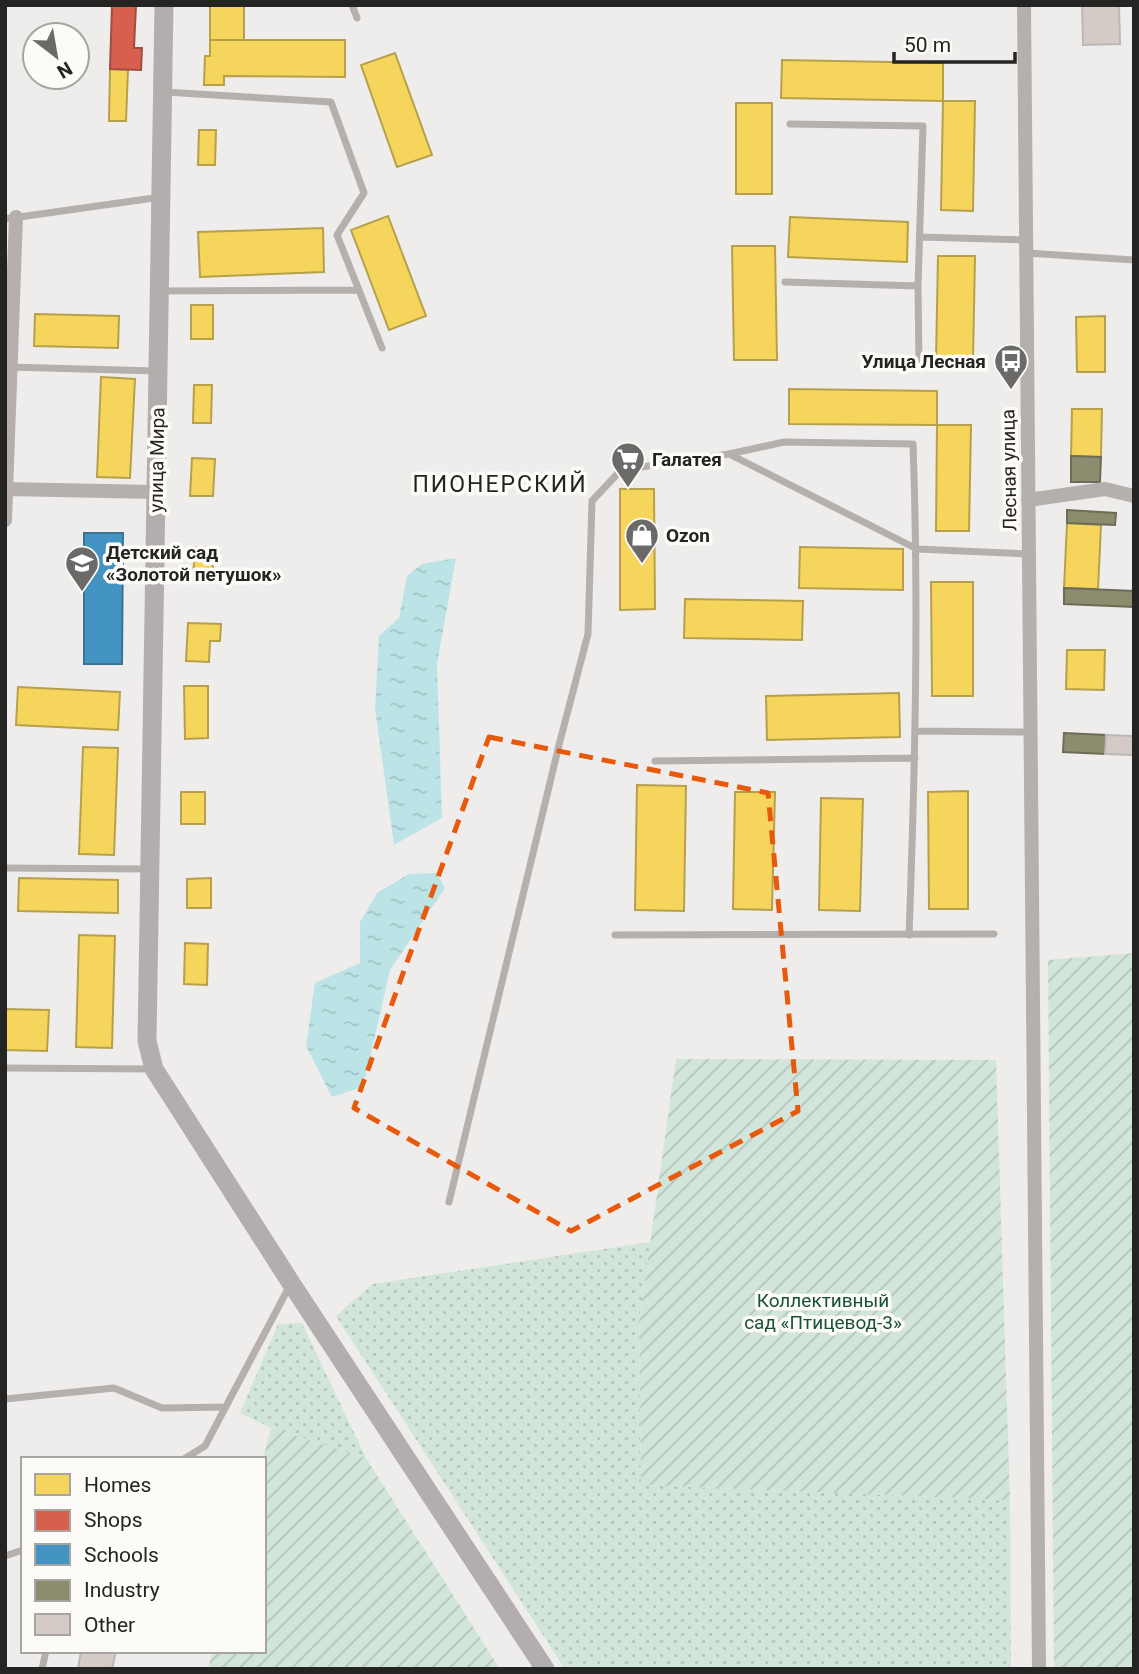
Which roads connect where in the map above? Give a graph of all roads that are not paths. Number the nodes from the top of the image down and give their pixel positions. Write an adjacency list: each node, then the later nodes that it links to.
1 (164, 5): 5 (street, улица Мира)
2 (352, 5): 4 (lane)
3 (1024, 5): 10 (street, Лесная улица)
4 (357, 18)
5 (163, 92): 7 (street, улица Мира); 14 (lane)
6 (790, 124): 9 (lane)
7 (161, 197): 8 (lane); 15 (street, улица Мира)
8 (11, 218): 18 (street)
9 (920, 237): 10 (lane); 13 (lane)
10 (1026, 246): 11 (lane); 24 (street, Лесная улица)
11 (1134, 260)
12 (785, 282): 13 (lane)
13 (918, 286): 17 (lane)
14 (359, 290): 15 (lane); 16 (lane)
15 (159, 291): 19 (street, улица Мира)
16 (382, 348)
17 (919, 366)
18 (8, 367): 19 (lane); 21 (street)
19 (158, 371): 22 (street, улица Мира)
20 (729, 454): 26 (lane); 26 (lane); 39 (lane)
21 (6, 489): 22 (street); 25 (street)
22 (156, 492): 33 (street, улица Мира)
23 (1134, 496): 24 (street)
24 (1028, 499): 27 (street, Лесная улица)
25 (5, 520)
26 (917, 548): 27 (lane); 28 (lane)
27 (1029, 554): 29 (street, Лесная улица)
28 (916, 731): 29 (lane); 30 (lane)
29 (1030, 732): 45 (street, Лесная улица)
30 (915, 758): 31 (lane); 34 (lane)
31 (655, 761)
32 (5, 868): 33 (lane)
33 (150, 870): 38 (street, улица Мира)
34 (909, 934): 35 (lane); 36 (lane)
35 (994, 934)
36 (615, 935)
37 (5, 1068): 38 (lane)
38 (154, 1069): 40 (street, улица Мира)
39 (449, 1202)
40 (291, 1283): 42 (lane); 44 (street, улица Мира)
41 (5, 1399): 42 (lane)
42 (225, 1407): 43 (lane)
43 (188, 1457)
44 (545, 1669)
45 (1039, 1669)

